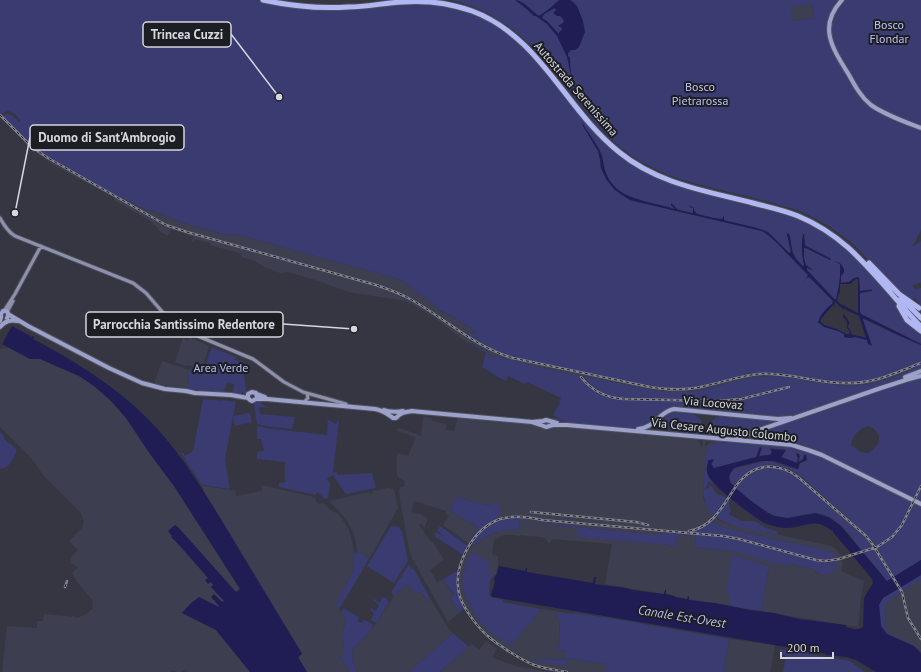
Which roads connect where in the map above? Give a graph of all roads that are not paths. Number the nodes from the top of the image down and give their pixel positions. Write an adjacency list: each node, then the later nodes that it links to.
1 (263, 0): 9 (highway, Autostrada Serenissima)
2 (276, 0): 3 (highway)
3 (395, 0)
4 (438, 0): 10 (highway, Autostrada Serenissima)
5 (842, 0): 6 (main road)
6 (921, 128)
7 (0, 218): 8 (main road)
8 (41, 246): 11 (main road); 18 (main road)
9 (891, 293): 10 (highway); 14 (highway); 14 (highway); 14 (highway)
10 (920, 314)
11 (3, 315): 12 (main road); 13 (main road)
12 (19, 321): 13 (main road); 19 (main road)
13 (0, 326)
14 (920, 328)
15 (921, 371): 17 (main road, Via Locovaz)
16 (921, 376): 17 (main road, Via Locovaz)
17 (881, 388): 24 (main road, Via Locovaz)
18 (307, 394): 21 (main road); 22 (main road)
19 (248, 396): 20 (main road); 20 (main road)
20 (257, 397): 21 (main road); 22 (main road)
21 (305, 401): 22 (main road)
22 (318, 401): 23 (main road); 23 (main road)
23 (346, 405): 26 (main road, Via Cesare Augusto Colombo)
24 (805, 415): 28 (main road, Via Locovaz); 30 (main road, Via Locovaz)
25 (549, 421): 26 (main road, Via Cesare Augusto Colombo); 27 (main road, Via Cesare Augusto Colombo); 29 (main road)
26 (543, 423): 29 (main road, Via Cesare Augusto Colombo)
27 (561, 424): 29 (main road, Via Cesare Augusto Colombo); 31 (main road, Via Cesare Augusto Colombo)
28 (652, 424): 31 (main road, Via Locovaz); 32 (main road)
29 (548, 426)
30 (764, 429): 33 (main road, Via Locovaz); 34 (main road)
31 (625, 430): 32 (main road, Via Cesare Augusto Colombo)
32 (655, 433): 33 (main road, Via Cesare Augusto Colombo)
33 (733, 440): 34 (main road, Via Cesare Augusto Colombo)
34 (770, 443): 35 (main road, Via Cesare Augusto Colombo)
35 (921, 504)

